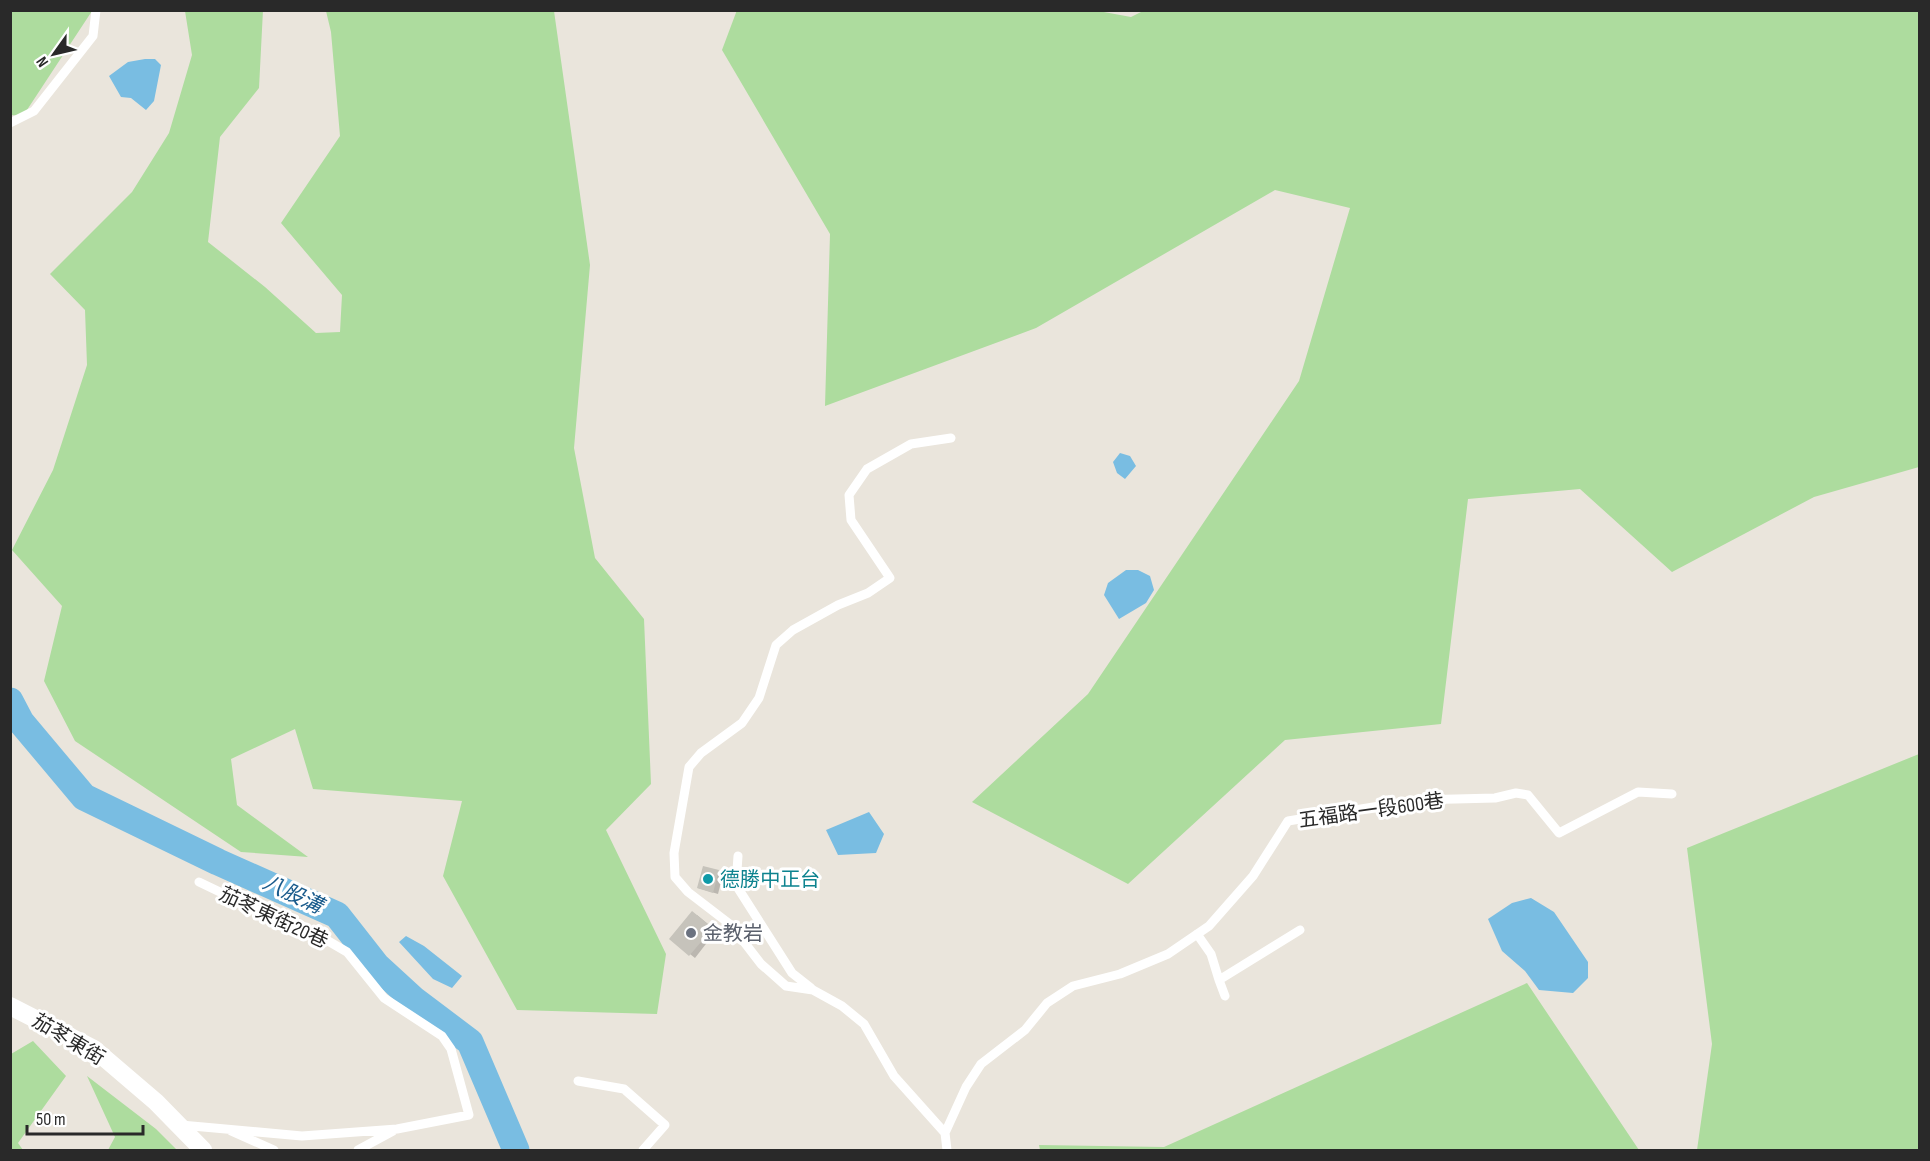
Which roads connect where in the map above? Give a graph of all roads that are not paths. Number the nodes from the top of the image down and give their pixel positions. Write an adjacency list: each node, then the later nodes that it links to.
1 (96, 10): 2 (lane)
2 (10, 123)
3 (951, 438): 10 (lane)
4 (1672, 794): 8 (lane, 五福路一段600巷)
5 (738, 856): 10 (lane)
6 (199, 882): 16 (lane, 茄苳東街20巷)
7 (1300, 930): 9 (lane)
8 (1197, 934): 9 (lane); 17 (lane, 五福路一段600巷)
9 (1219, 980): 11 (lane)
10 (813, 990): 17 (lane)
11 (1225, 996)
12 (10, 1006): 14 (street, 茄苳東街)
13 (578, 1081): 21 (lane)
14 (178, 1124): 15 (lane, 茄苳東街20巷); 18 (street, 茄苳東街)
15 (226, 1128): 16 (lane, 茄苳東街20巷); 19 (lane)
16 (397, 1129): 20 (lane)
17 (945, 1133): 22 (lane)
18 (203, 1150)
19 (274, 1150)
20 (358, 1150)
21 (643, 1150)
22 (947, 1150)

